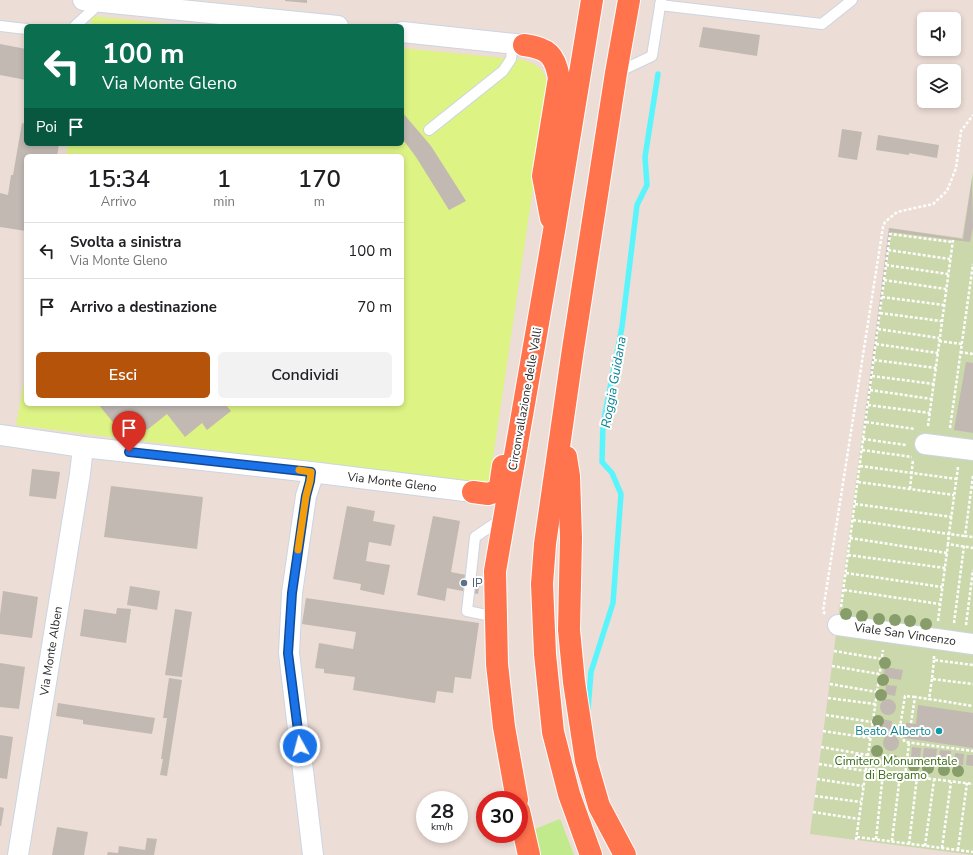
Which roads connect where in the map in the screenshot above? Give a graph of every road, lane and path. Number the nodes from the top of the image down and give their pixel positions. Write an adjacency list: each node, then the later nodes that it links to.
1 (592, 0): 15 (highway, Circonvallazione delle Valli)
2 (629, 0): 12 (highway)
3 (852, 0): 5 (lane)
4 (92, 1): 6 (lane); 7 (street)
5 (661, 2): 12 (lane)
6 (76, 24)
7 (318, 24)
8 (0, 26): 9 (lane)
9 (24, 29)
10 (404, 32): 11 (street)
11 (519, 44): 14 (lane); 15 (highway)
12 (616, 73): 44 (highway)
13 (973, 115): 79 (path)
14 (429, 130)
15 (554, 231): 36 (highway, Circonvallazione delle Valli)
16 (888, 250): 17 (path); 17 (path); 19 (path)
17 (950, 259): 20 (path)
18 (973, 264): 30 (path)
19 (886, 265): 20 (path); 21 (path)
20 (948, 274): 22 (path)
21 (884, 280): 22 (path); 23 (path)
22 (946, 289): 24 (path)
23 (882, 297): 24 (path); 25 (path)
24 (944, 305): 26 (path)
25 (880, 313): 26 (path); 27 (path)
26 (941, 321): 28 (path)
27 (878, 329): 28 (path); 29 (path)
28 (939, 339): 30 (path); 32 (path)
29 (876, 344): 32 (path); 34 (path)
30 (962, 344): 31 (path)
31 (960, 352): 33 (path); 49 (path)
32 (938, 353): 35 (path)
33 (973, 354)
34 (874, 360): 35 (path); 37 (path)
35 (936, 368): 38 (path)
36 (529, 376): 57 (highway); 60 (highway, Circonvallazione delle Valli)
37 (872, 376): 38 (path); 39 (path)
38 (934, 384): 40 (path)
39 (870, 390): 40 (path); 41 (path)
40 (932, 398): 42 (path)
41 (868, 405): 42 (path); 43 (path)
42 (930, 413): 47 (path)
43 (866, 422): 46 (path); 47 (path)
44 (562, 434): 97 (highway); 134 (highway)
45 (0, 435): 48 (street, Via Monte Gleno)
46 (863, 439): 47 (path); 50 (path)
47 (923, 440): 49 (street); 51 (path)
48 (83, 447): 52 (street, Via Monte Gleno); 131 (street, Via Monte Alben)
49 (960, 449): 54 (path)
50 (860, 466): 51 (path); 55 (path)
51 (912, 473): 54 (path); 56 (path)
52 (311, 476): 57 (street, Via Monte Gleno); 132 (street)
53 (973, 476): 64 (path)
54 (956, 479): 58 (path)
55 (858, 482): 56 (path); 59 (path)
56 (910, 489): 58 (path)
57 (473, 492)
58 (954, 495): 61 (path)
59 (855, 504): 61 (path); 62 (path)
60 (505, 517): 78 (highway, Circonvallazione delle Valli); 78 (lane)
61 (952, 517): 63 (path)
62 (853, 520): 63 (path); 66 (path)
63 (949, 534): 64 (path); 67 (path)
64 (965, 536): 65 (path)
65 (973, 537)
66 (850, 538): 70 (path); 71 (path)
67 (948, 544): 68 (path); 70 (path)
68 (964, 546): 69 (path); 81 (path)
69 (973, 548)
70 (947, 553): 72 (path)
71 (848, 555): 72 (path); 74 (path)
72 (945, 568): 75 (path)
73 (973, 570): 81 (path)
74 (846, 573): 75 (path); 76 (path)
75 (942, 587): 77 (path)
76 (843, 590): 77 (path); 79 (path)
77 (940, 604): 81 (path)
78 (496, 617): 118 (highway, Circonvallazione delle Valli)
79 (839, 617): 80 (street, Viale San Vincenzo)
80 (885, 632): 81 (street, Viale San Vincenzo); 83 (path)
81 (956, 642)
82 (834, 651): 83 (path)
83 (882, 658): 86 (path)
84 (934, 660): 87 (path)
85 (832, 666): 86 (path)
86 (879, 674): 90 (path)
87 (932, 679): 89 (path); 93 (path)
88 (830, 684): 90 (path)
89 (973, 684)
90 (877, 692): 94 (path)
91 (915, 697): 93 (path); 99 (path); 102 (path)
92 (828, 698): 94 (path)
93 (929, 699): 95 (path)
94 (875, 704): 98 (path)
95 (973, 706)
96 (826, 715): 98 (path)
97 (580, 717): 135 (highway); 136 (highway)
98 (872, 722): 101 (path)
99 (911, 723)
100 (823, 731): 101 (path)
101 (870, 738): 105 (path)
102 (909, 743): 104 (path); 110 (path)
103 (821, 747): 105 (path)
104 (973, 751)
105 (868, 755): 107 (path)
106 (819, 764): 107 (path)
107 (866, 771): 108 (path); 117 (path)
108 (883, 774): 109 (path); 123 (path)
109 (900, 775): 110 (path); 124 (path)
110 (905, 776): 111 (path)
111 (917, 777): 113 (path); 126 (path)
112 (817, 779): 117 (path)
113 (934, 780): 114 (path); 127 (path)
114 (951, 782): 115 (path); 128 (path)
115 (967, 784): 116 (path); 129 (path)
116 (973, 784)
117 (863, 786): 120 (path)
118 (515, 791)
119 (815, 796): 120 (path)
120 (861, 802): 122 (path)
121 (813, 812): 122 (path)
122 (859, 819): 123 (path)
123 (876, 839): 124 (path)
124 (892, 841): 126 (path)
125 (526, 843): 133 (highway)
126 (909, 844): 127 (path)
127 (925, 846): 128 (path)
128 (942, 848): 129 (path)
129 (958, 850): 130 (path)
130 (973, 852)
131 (18, 855)
132 (313, 855)
133 (529, 855)
134 (591, 855)
135 (625, 855)
136 (634, 855)

